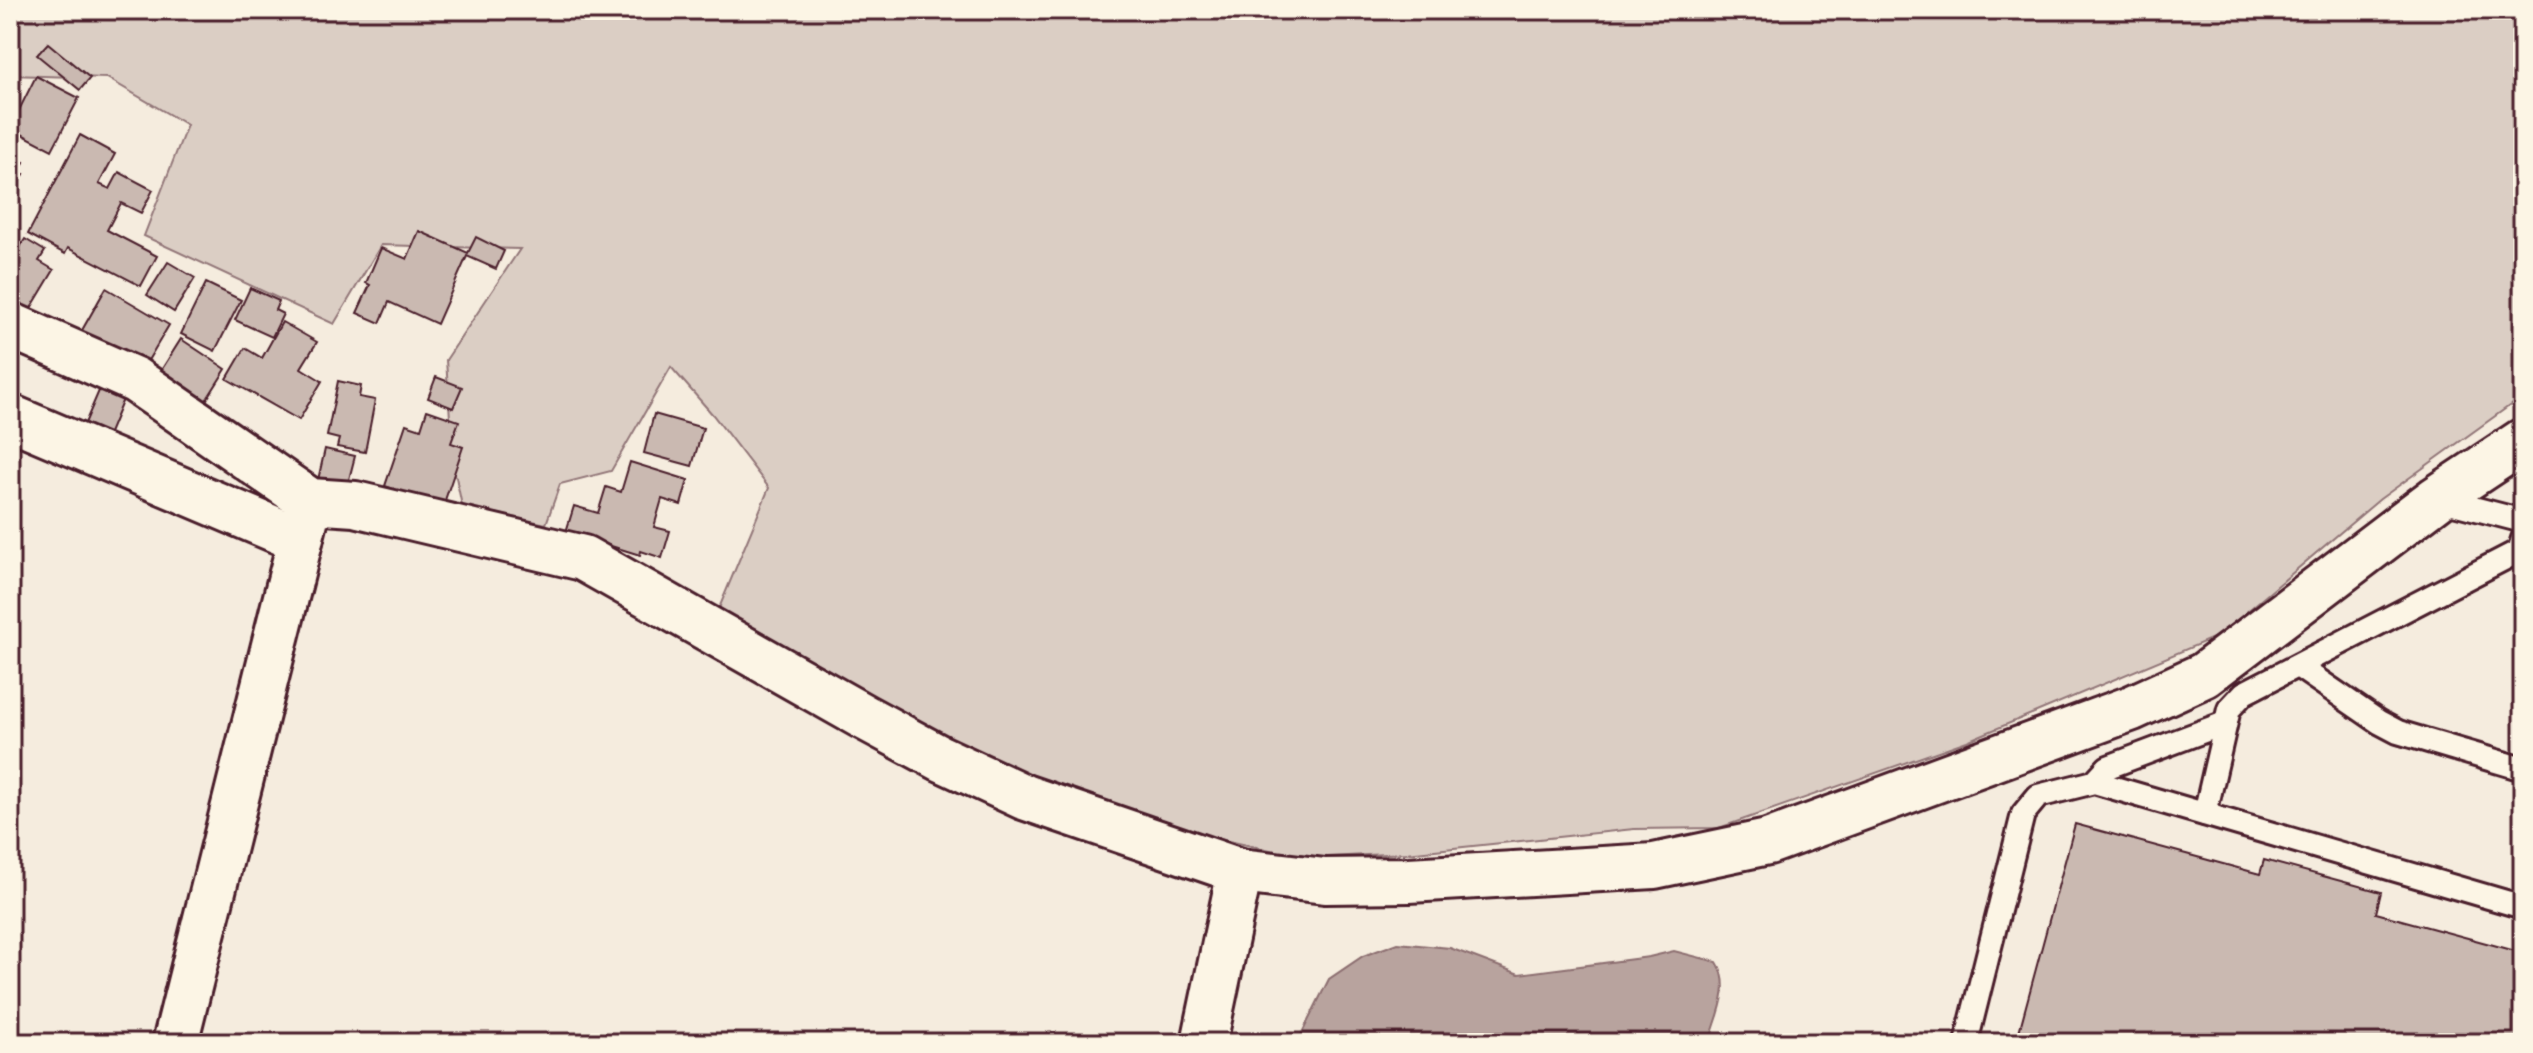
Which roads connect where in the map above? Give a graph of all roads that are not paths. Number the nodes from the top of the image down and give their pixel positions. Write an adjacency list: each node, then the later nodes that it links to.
1 (10, 325): 5 (street)
2 (10, 417): 5 (street)
3 (2523, 441): 4 (street)
4 (2437, 498): 6 (lane); 13 (street)
5 (305, 520): 13 (street); 15 (street)
6 (2523, 521)
7 (2523, 539): 8 (lane)
8 (2299, 667): 9 (lane); 10 (lane)
9 (2225, 723): 11 (lane); 12 (lane)
10 (2523, 769)
11 (2094, 782): 12 (lane); 17 (lane)
12 (2205, 814): 14 (lane)
13 (1240, 871): 16 (street)
14 (2523, 907)
15 (175, 1043)
16 (1204, 1043)
17 (1966, 1043)

